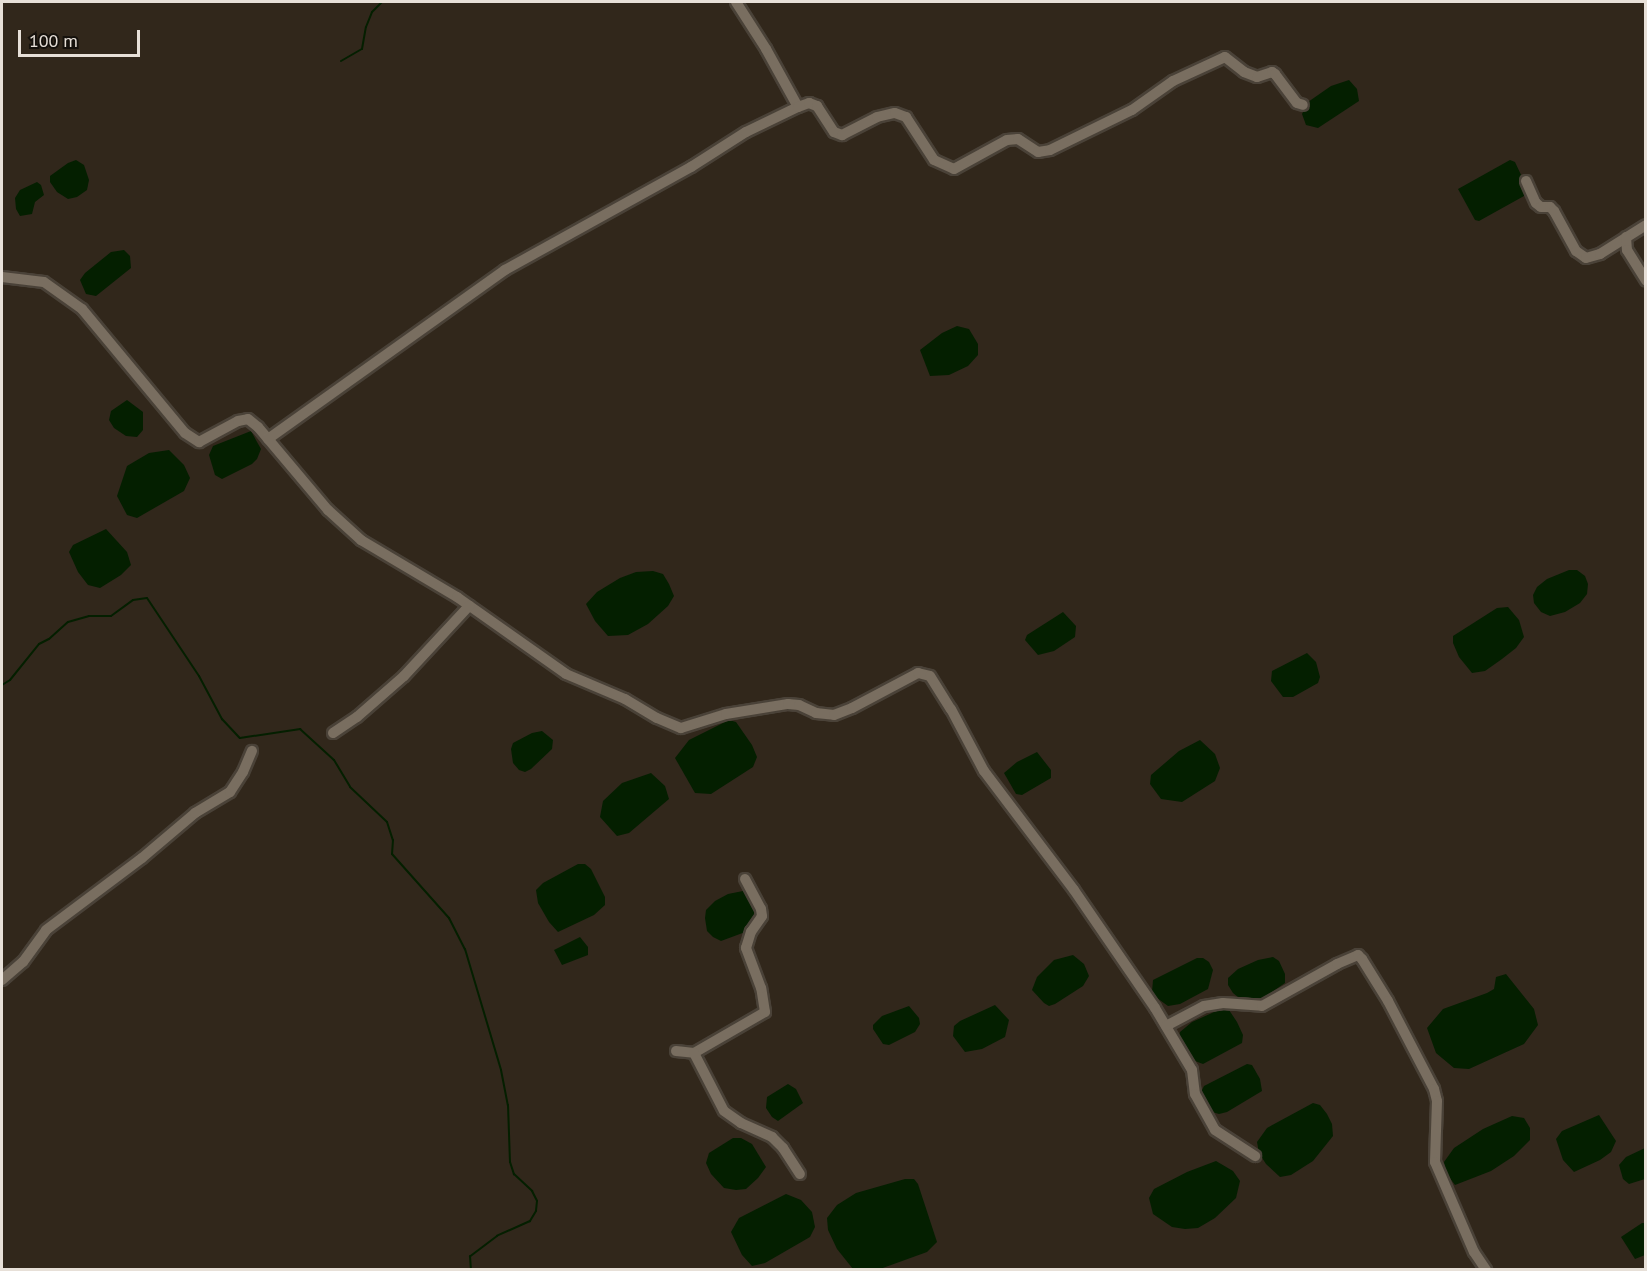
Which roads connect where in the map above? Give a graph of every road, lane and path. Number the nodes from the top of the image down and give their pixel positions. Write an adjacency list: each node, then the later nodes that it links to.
1 (736, 2): 3 (street)
2 (1303, 105): 3 (street)
3 (798, 107): 9 (street)
4 (1526, 181): 6 (street)
5 (1646, 225): 6 (street)
6 (1626, 237): 8 (street)
7 (2, 277): 9 (street)
8 (1646, 281)
9 (268, 439): 10 (street)
10 (469, 606): 11 (street); 15 (street)
11 (333, 733)
12 (252, 751): 14 (street)
13 (745, 879): 17 (street)
14 (2, 980)
15 (1166, 1026): 18 (street); 20 (street)
16 (676, 1051): 17 (street)
17 (694, 1053): 19 (street)
18 (1255, 1156)
19 (800, 1174)
20 (1486, 1269)

